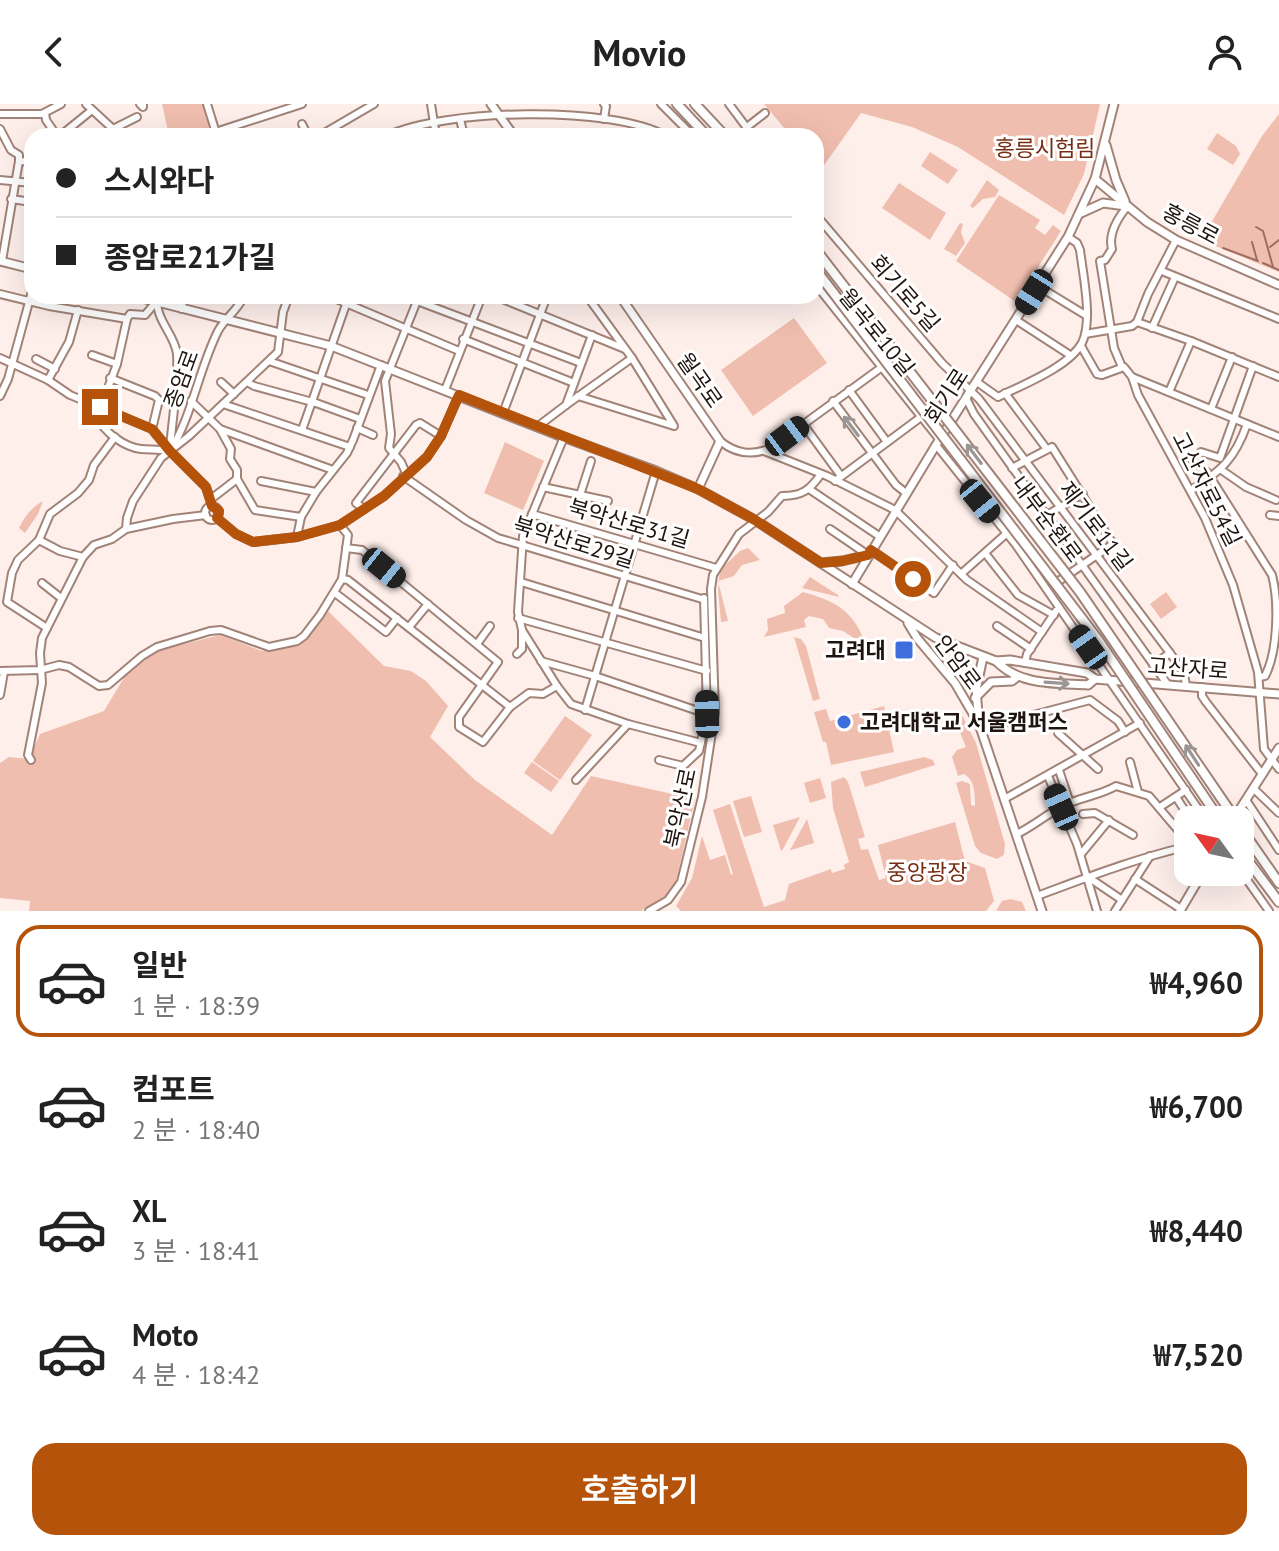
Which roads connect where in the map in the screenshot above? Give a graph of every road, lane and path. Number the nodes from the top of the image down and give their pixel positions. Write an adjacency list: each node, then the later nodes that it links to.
1 (61, 104): 14 (street)
2 (207, 104): 28 (street)
3 (302, 104): 29 (street)
4 (374, 104): 31 (street)
5 (431, 104): 21 (street)
6 (491, 104): 17 (main road)
7 (604, 104): 20 (street)
8 (661, 104): 37 (street)
9 (677, 104): 38 (highway)
10 (697, 104): 39 (highway)
11 (729, 104): 23 (street)
12 (1114, 104): 41 (main road, 회기로)
13 (89, 107): 25 (street); 26 (street)
14 (45, 113): 16 (street); 24 (street)
15 (765, 113): 23 (street)
16 (0, 114)
17 (500, 116): 19 (street); 20 (street); 35 (main road)
18 (137, 117): 27 (street)
19 (460, 119): 21 (street); 34 (street)
20 (604, 119): 36 (street)
21 (434, 121): 32 (street); 33 (street)
22 (302, 124): 30 (street)
23 (747, 127)
24 (52, 128)
25 (67, 128)
26 (110, 128)
27 (120, 128)
28 (214, 128)
29 (231, 128)
30 (304, 128)
31 (333, 128)
32 (415, 128)
33 (435, 128)
34 (462, 128)
35 (508, 128)
36 (644, 128)
37 (685, 128)
38 (700, 128)
39 (718, 128)
40 (0, 129): 42 (street)
41 (1105, 140): 44 (main road, 회기로); 50 (main road)
42 (19, 161): 43 (street); 46 (street)
43 (24, 161)
44 (1095, 179): 50 (main road, 홍릉로); 51 (main road, 회기로)
45 (0, 180): 46 (street)
46 (16, 181): 47 (street); 48 (street)
47 (24, 182)
48 (11, 199): 49 (street); 56 (street)
49 (24, 201)
50 (1128, 206): 51 (main road); 54 (main road, 홍릉로); 95 (street)
51 (1079, 214): 53 (main road, 회기로)
52 (824, 224): 141 (street, 회기로5길)
53 (1068, 237): 62 (main road, 회기로); 86 (street)
54 (1176, 240): 58 (street); 61 (main road, 홍릉로)
55 (824, 260): 319 (highway, 내부순환로, one-way to 55, bridge)
56 (1, 261): 57 (main road)
57 (24, 267)
58 (1162, 271): 59 (street); 92 (street)
59 (1175, 277): 89 (street); 93 (street)
60 (824, 280): 318 (highway, 내부순환로, bridge)
61 (1279, 285)
62 (1038, 286): 86 (street); 90 (main road, 회기로)
63 (0, 294): 65 (street)
64 (824, 295): 119 (street, 월곡로10길)
65 (24, 301)
66 (28, 304): 114 (street)
67 (41, 304): 84 (street)
68 (153, 304): 87 (street)
69 (159, 304): 146 (street)
70 (170, 304): 83 (main road)
71 (182, 304): 83 (street)
72 (240, 304): 88 (street, 종암로)
73 (286, 304): 96 (street)
74 (345, 304): 94 (street); 102 (street)
75 (416, 304): 94 (street)
76 (425, 304): 82 (street)
77 (479, 304): 91 (street)
78 (516, 304): 85 (street)
79 (543, 304): 85 (street)
80 (593, 304): 104 (street)
81 (626, 304): 168 (main road, 월곡로)
82 (430, 306): 91 (street)
83 (182, 309): 88 (main road)
84 (78, 310): 87 (street); 122 (street)
85 (539, 313): 98 (street); 101 (street)
86 (1087, 316): 97 (street)
87 (127, 319): 116 (street)
88 (225, 319): 96 (main road); 143 (street, 종암로)
89 (1279, 319)
90 (1016, 320): 107 (street); 130 (main road, 회기로)
91 (472, 322): 99 (street); 101 (street)
92 (1137, 322): 93 (street); 95 (street)
93 (1152, 328): 100 (street)
94 (406, 330): 105 (street); 121 (street)
95 (1111, 330): 97 (street); 120 (street)
96 (279, 333): 102 (main road); 112 (street)
97 (1085, 334): 103 (street)
98 (592, 335): 104 (street); 115 (street)
99 (463, 339): 105 (street); 113 (street)
100 (1191, 341): 108 (street); 134 (street)
101 (529, 343): 113 (street); 115 (street)
102 (331, 346): 117 (main road); 126 (street)
103 (1081, 346): 107 (street); 120 (street)
104 (627, 350): 110 (street)
105 (459, 351): 132 (street)
106 (92, 355): 116 (street)
107 (1070, 355): 135 (street)
108 (1232, 357): 118 (street); 150 (street)
109 (0, 358): 114 (street)
110 (632, 358): 140 (street); 140 (street)
111 (36, 359): 122 (street)
112 (269, 361): 126 (street); 129 (street)
113 (522, 362): 131 (street); 151 (street)
114 (12, 363): 127 (street); 139 (street)
115 (581, 363): 131 (street)
116 (117, 364): 125 (street)
117 (381, 365): 121 (main road); 137 (street)
118 (1253, 366): 124 (street); 154 (street)
119 (882, 367): 133 (street); 153 (street, 월곡로10길)
120 (1122, 367): 123 (street, 고산자로54길)
121 (390, 368): 132 (main road); 178 (street)
122 (55, 369): 127 (street)
123 (1132, 377): 134 (street); 194 (street, 고산자로54길)
124 (1279, 377)
125 (110, 378): 142 (street); 149 (street)
126 (321, 379): 137 (street); 145 (street)
127 (48, 380): 149 (street)
128 (221, 382): 136 (street)
129 (247, 382): 136 (street); 145 (street)
130 (977, 382): 135 (street); 141 (main road, 회기로)
131 (574, 383): 148 (street)
132 (445, 390): 138 (main road)
133 (849, 390): 144 (street); 169 (street)
134 (1169, 392): 150 (street)
135 (1005, 393): 172 (street)
136 (234, 394): 147 (street)
137 (368, 395): 155 (street)
138 (459, 395): 151 (main road); 164 (street)
139 (0, 396)
140 (578, 396): 148 (street)
141 (968, 396): 170 (main road, 회기로, bridge); 179 (street, 제기로11길); 181 (street)
142 (159, 400): 146 (street); 160 (street)
143 (191, 401): 152 (street); 173 (street, 종암로)
144 (833, 401): 156 (street); 176 (street, one-way to 144)
145 (312, 402): 155 (street); 162 (street)
146 (173, 404): 173 (street)
147 (223, 404): 152 (street); 162 (street)
148 (566, 405): 158 (street)
149 (100, 407): 160 (street); 165 (street)
150 (1211, 409): 154 (street)
151 (503, 413): 158 (main road)
152 (209, 416): 161 (street); 173 (street)
153 (921, 417): 169 (street); 170 (street, 월곡로10길)
154 (1233, 418): 157 (street); 175 (street)
155 (360, 419): 159 (street)
156 (803, 424): 174 (street); 188 (street)
157 (1247, 424): 167 (street); 182 (street)
158 (537, 427): 166 (main road)
159 (357, 428): 163 (street); 171 (street)
160 (152, 429): 173 (street)
161 (220, 429): 183 (street); 189 (street)
162 (302, 430): 171 (street)
163 (373, 435)
164 (441, 436): 178 (street); 185 (street)
165 (115, 437): 173 (street); 219 (street)
166 (564, 437): 184 (main road); 191 (street)
167 (1279, 437)
168 (720, 441): 174 (street); 192 (main road, 월곡로)
169 (887, 442): 176 (street)
170 (937, 442): 196 (main road, 회기로); 216 (street, 월곡로10길)
171 (350, 447): 183 (street)
172 (1046, 448): 179 (street); 197 (street)
173 (170, 451): 201 (street); 214 (street)
174 (764, 451): 186 (street)
175 (1201, 452)
176 (872, 453): 188 (street); 196 (street)
177 (1185, 454): 187 (street)
178 (395, 455): 185 (street); 203 (street)
179 (1024, 460): 181 (street); 202 (street, 제기로11길)
180 (591, 461): 198 (street)
181 (1012, 468): 207 (street)
182 (1220, 469): 187 (street); 199 (street)
183 (333, 470): 195 (street)
184 (656, 471): 192 (main road); 220 (street)
185 (405, 474): 203 (street); 221 (street, 북악산로29길)
186 (821, 474): 188 (street); 193 (street)
187 (1211, 477): 194 (street); 232 (street)
188 (838, 478): 204 (street)
189 (237, 479): 201 (street); 210 (street)
190 (261, 481): 195 (street)
191 (543, 487): 198 (street); 205 (street)
192 (698, 489): 212 (main road)
193 (809, 489): 212 (street); 217 (street)
194 (1191, 490): 276 (street, 고산자로54길)
195 (316, 492): 210 (street)
196 (906, 493): 204 (main road, 회기로)
197 (1083, 494): 202 (street); 225 (street)
198 (580, 495): 200 (street)
199 (1276, 500)
200 (608, 501)
201 (212, 502): 206 (street); 211 (street)
202 (1059, 507): 207 (street); 225 (street, 제기로11길)
203 (364, 509): 213 (street)
204 (895, 510): 217 (main road, 회기로); 228 (street)
205 (532, 514): 220 (street, 북악산로31길); 221 (street)
206 (206, 515): 211 (street); 214 (street)
207 (1047, 515): 229 (street)
208 (1270, 515): 209 (street)
209 (1279, 516)
210 (301, 517): 218 (street)
211 (217, 518): 218 (street)
212 (755, 520): 227 (main road); 230 (street, 북악산로)
213 (340, 525): 218 (street); 222 (street)
214 (126, 529): 226 (street)
215 (830, 529): 223 (street)
216 (1007, 533): 224 (street); 238 (street, 월곡로10길)
217 (879, 536): 223 (main road, 회기로)
218 (297, 537)
219 (39, 540): 226 (street); 255 (street)
220 (635, 543): 230 (street, 북악산로31길); 233 (street)
221 (524, 545): 233 (street, 북악산로29길); 235 (street)
222 (346, 548): 234 (street); 244 (street)
223 (869, 552): 227 (main road); 228 (street); 237 (main road, 회기로)
224 (985, 553): 231 (street); 248 (street)
225 (1095, 555): 229 (street); 240 (street, 제기로11길)
226 (83, 557): 242 (street)
227 (821, 563): 237 (main road)
228 (953, 565): 231 (street)
229 (1081, 565): 238 (street, bridge); 245 (street)
230 (716, 568): 241 (street, 북악산로)
231 (961, 574): 257 (street)
232 (1275, 574): 270 (street)
233 (625, 575): 243 (street, 북악산로29길); 247 (street)
234 (342, 579): 239 (street); 249 (street)
235 (521, 582): 247 (street); 250 (street)
236 (42, 583): 242 (street)
237 (852, 584): 251 (main road)
238 (1049, 589): 246 (street, 월곡로10길)
239 (335, 593): 249 (street); 271 (street)
240 (1125, 594): 245 (street); 262 (street, 제기로11길)
241 (712, 596): 243 (street); 344 (street, 북악산로)
242 (61, 598): 255 (street)
243 (702, 599): 258 (street)
244 (428, 604): 254 (street); 260 (street)
245 (1111, 604): 269 (street)
246 (1060, 606): 248 (street); 278 (street, 월곡로10길)
247 (615, 609): 258 (street); 259 (street)
248 (1054, 615): 257 (street)
249 (397, 618): 254 (street)
250 (518, 618): 256 (street); 259 (street)
251 (907, 621): 264 (main road, 고산자로); 293 (main road, 안암로)
252 (490, 626): 260 (street)
253 (997, 626): 261 (street)
254 (409, 627): 280 (street)
255 (47, 628): 271 (street)
256 (522, 630): 263 (street); 265 (street)
257 (1042, 632): 261 (street)
258 (705, 638): 273 (street)
259 (605, 642): 273 (street); 274 (street)
260 (477, 644): 280 (street)
261 (1031, 649): 267 (street)
262 (1170, 653): 269 (street); 282 (street, 제기로11길)
263 (517, 654)
264 (983, 657): 266 (main road, 고산자로); 287 (main road, 안암로)
265 (541, 661): 274 (street); 281 (street)
266 (996, 661): 267 (main road, 고산자로); 275 (main road, 고산자로)
267 (1025, 663): 277 (main road, 고산자로)
268 (1279, 664): 270 (street)
269 (1153, 665): 279 (street)
270 (1269, 667): 276 (street)
271 (40, 670): 272 (street); 299 (street)
272 (2, 671): 286 (street)
273 (707, 671): 290 (street)
274 (595, 676): 289 (street); 290 (street)
275 (1017, 677): 277 (main road, 고산자로, one-way to 277); 287 (main road)
276 (1259, 677): 284 (street, 고산자로54길)
277 (1095, 679): 278 (main road, 고산자로)
278 (1112, 680): 279 (main road, 고산자로, bridge); 291 (street, 월곡로10길)
279 (1168, 685): 282 (main road, 고산자로)
280 (482, 686): 288 (street); 288 (street)
281 (557, 686): 288 (street); 289 (street)
282 (1186, 686): 283 (main road, 고산자로)
283 (1202, 687): 284 (main road, 고산자로); 306 (street)
284 (1260, 691): 285 (main road, 고산자로); 301 (street, 고산자로54길)
285 (1279, 694)
286 (0, 695)
287 (975, 698): 293 (main road, 안암로)
288 (510, 707)
289 (585, 710): 292 (street)
290 (707, 714): 296 (street)
291 (1140, 723): 294 (street); 310 (street, 월곡로10길)
292 (628, 724): 296 (street); 308 (street)
293 (980, 726): 294 (street); 313 (main road, 안암로)
294 (1125, 732): 298 (street)
295 (1058, 733): 298 (street)
296 (701, 743): 300 (street)
297 (1279, 748): 301 (main road)
298 (1083, 756): 303 (street); 305 (street)
299 (31, 760)
300 (659, 760)
301 (1271, 760): 304 (street); 306 (main road)
302 (1130, 762): 311 (street)
303 (1098, 769)
304 (1279, 769)
305 (1059, 770): 307 (street); 315 (street)
306 (1262, 774): 309 (main road)
307 (1048, 776): 313 (street); 321 (street)
308 (576, 780)
309 (1253, 788): 314 (main road); 323 (street)
310 (1186, 790): 312 (street); 317 (street, 월곡로10길)
311 (1138, 792): 315 (street); 322 (street)
312 (1176, 797): 316 (street); 322 (street)
313 (1006, 798): 327 (main road, 안암로)
314 (1245, 802): 320 (main road); 330 (street)
315 (1070, 803): 321 (street)
316 (1182, 806)
317 (1197, 806)
318 (1211, 806)
319 (1225, 806)
320 (1243, 806)
321 (1061, 807): 327 (street); 332 (street)
322 (1160, 807): 326 (street)
323 (1279, 813)
324 (1083, 814): 325 (street)
325 (1109, 820): 328 (street); 332 (street)
326 (1174, 824)
327 (1017, 834): 340 (main road, 안암로)
328 (1133, 835)
329 (1254, 847): 337 (highway)
330 (1278, 847)
331 (1174, 850): 333 (street)
332 (1081, 854): 335 (street)
333 (1150, 856): 335 (street); 336 (street)
334 (1254, 869): 342 (highway)
335 (1088, 877): 340 (street); 341 (street); 346 (street)
336 (1135, 879): 341 (street); 343 (street)
337 (1279, 883)
338 (1195, 886): 343 (main road)
339 (1251, 886): 348 (street)
340 (1037, 896): 345 (main road, 안암로)
341 (1122, 900): 347 (street)
342 (1279, 902)
343 (1181, 910)
344 (649, 911)
345 (1042, 911)
346 (1097, 911)
347 (1115, 911)
348 (1269, 911)

